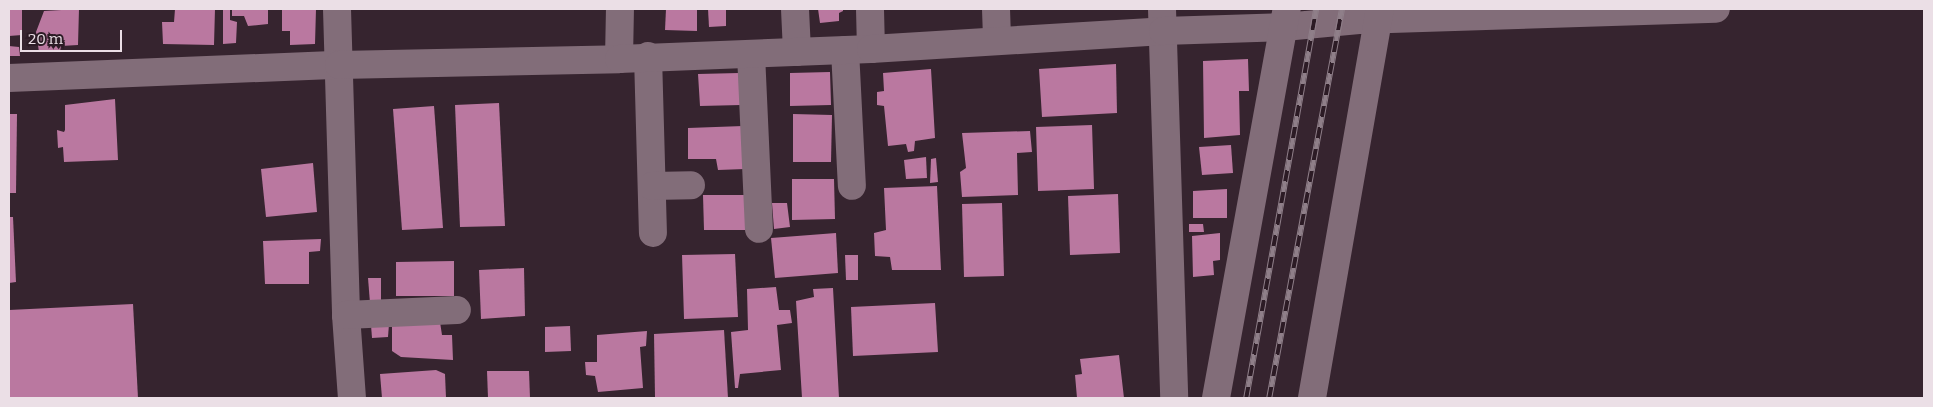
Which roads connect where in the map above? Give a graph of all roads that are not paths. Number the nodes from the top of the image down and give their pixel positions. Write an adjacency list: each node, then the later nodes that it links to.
1 (337, 9): 16 (street)
2 (620, 9): 15 (street)
3 (795, 9): 12 (street)
4 (870, 9): 11 (street)
5 (996, 9): 10 (street)
6 (1716, 9): 7 (street)
7 (1379, 14): 8 (street); 28 (street)
8 (1286, 18): 9 (street); 27 (street)
9 (1162, 20): 10 (street); 26 (street)
10 (996, 41): 11 (street)
11 (858, 50): 12 (street); 20 (street)
12 (797, 52): 13 (street)
13 (751, 54): 14 (street); 21 (street)
14 (648, 56): 15 (street); 19 (street)
15 (618, 59): 16 (street)
16 (339, 65): 17 (street); 24 (street)
17 (9, 78)
18 (691, 185): 19 (street)
19 (652, 186): 22 (street)
20 (852, 186)
21 (759, 229)
22 (653, 233)
23 (457, 310): 24 (street)
24 (346, 315): 25 (street)
25 (352, 398)
26 (1174, 398)
27 (1216, 398)
28 (1312, 398)

